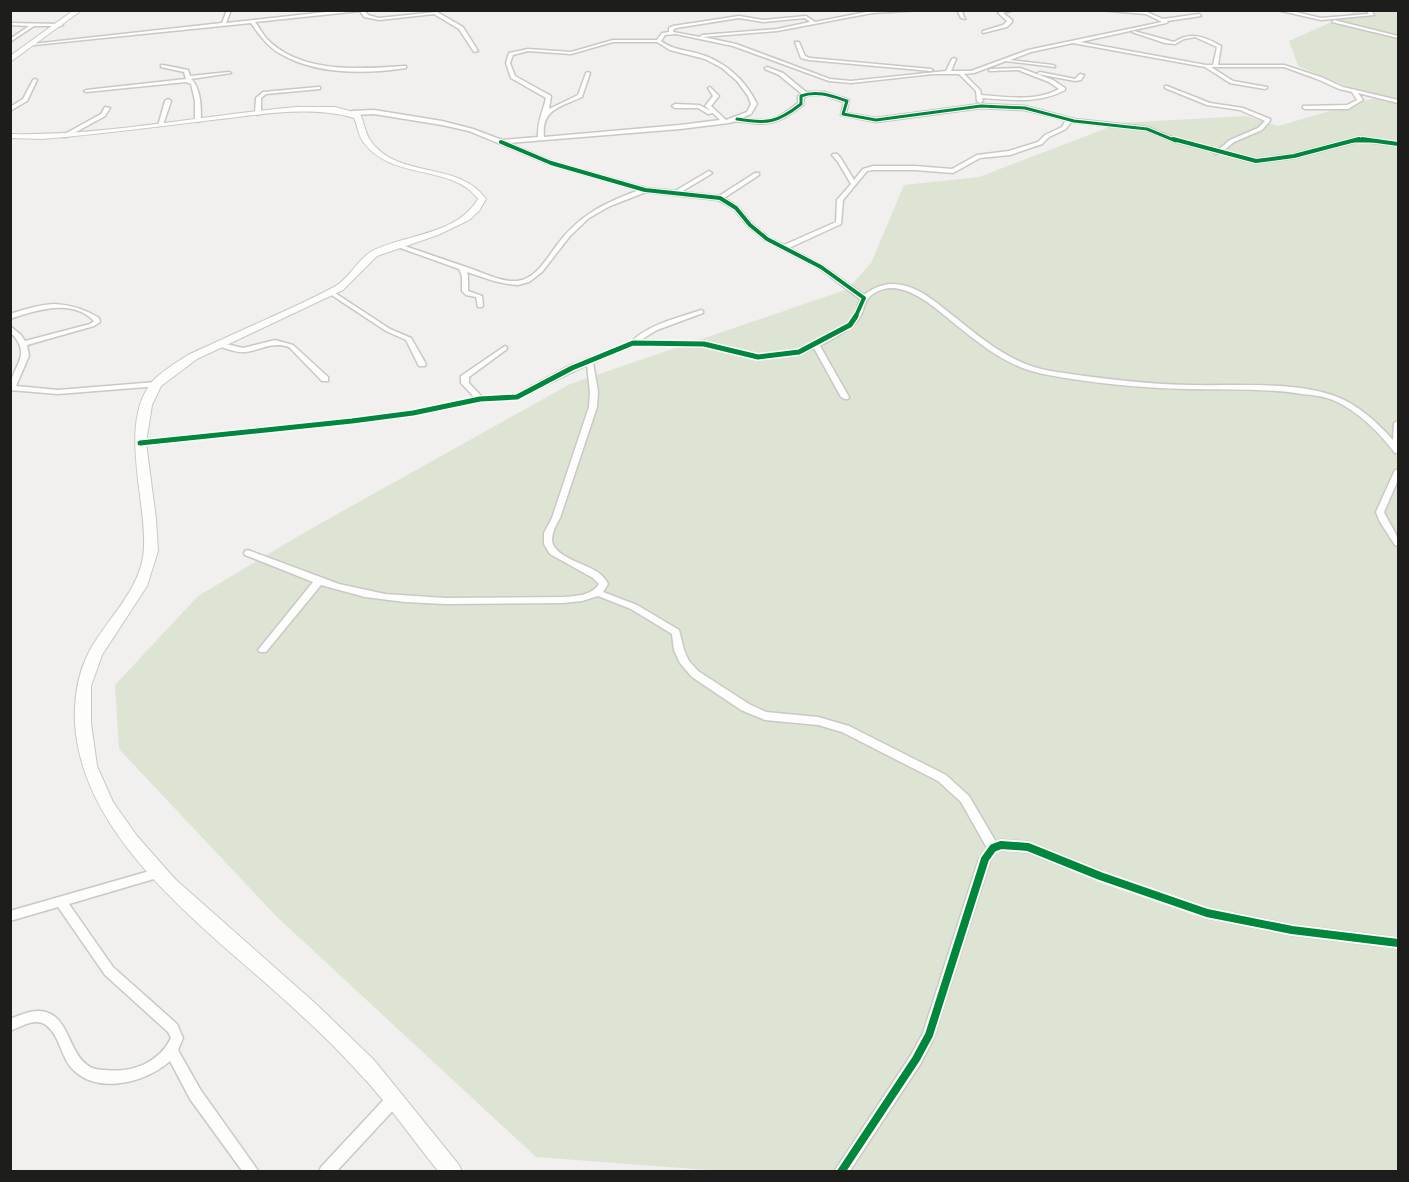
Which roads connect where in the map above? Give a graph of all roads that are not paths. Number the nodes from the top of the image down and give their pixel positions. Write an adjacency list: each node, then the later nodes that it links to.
1 (78, 10): 21 (main road)
2 (229, 10): 17 (street)
3 (922, 10): 10 (street)
4 (962, 10): 13 (street)
5 (992, 10): 11 (street)
6 (1012, 10): 11 (street)
7 (1100, 10): 15 (street)
8 (1279, 10): 14 (street)
9 (1368, 10): 14 (street)
10 (892, 11): 18 (street)
11 (1000, 13): 23 (street)
12 (1199, 15): 15 (street)
13 (963, 18)
14 (1327, 19): 26 (street)
15 (1164, 20): 22 (street)
16 (252, 21): 17 (street); 33 (street); 40 (street)
17 (224, 23): 31 (street)
18 (814, 23): 24 (street); 25 (street)
19 (10, 24): 20 (street)
20 (33, 24): 21 (street); 27 (street)
21 (61, 25): 31 (main road)
22 (1127, 31): 29 (street); 41 (street)
23 (985, 32)
24 (671, 33): 25 (street); 28 (street)
25 (696, 37): 49 (street)
26 (1398, 38)
27 (10, 41)
28 (658, 41): 70 (street); 72 (street)
29 (1071, 41): 36 (street); 39 (street)
30 (797, 43): 49 (street)
31 (34, 44): 32 (main road); 35 (main road)
32 (11, 47)
33 (476, 51)
34 (954, 59): 44 (street)
35 (10, 60)
36 (1005, 60): 38 (street); 43 (street)
37 (163, 66): 51 (street)
38 (1053, 66)
39 (1206, 66): 41 (street); 56 (street)
40 (404, 67)
41 (1215, 67): 58 (street)
42 (766, 68): 59 (street)
43 (974, 71): 45 (street); 46 (street)
44 (948, 72): 45 (street); 49 (street)
45 (960, 72): 60 (street)
46 (1028, 72): 50 (street); 60 (street)
47 (229, 73): 51 (street)
48 (588, 73): 70 (street)
49 (939, 73)
50 (1082, 75)
51 (188, 79): 57 (street); 73 (street)
52 (35, 80): 67 (street)
53 (1167, 87): 82 (street)
54 (318, 88): 69 (street)
55 (710, 88): 71 (street)
56 (1265, 88)
57 (86, 91)
58 (1354, 92): 62 (street); 65 (street)
59 (805, 94): 64 (street); 72 (street)
60 (979, 96): 64 (street)
61 (168, 101): 76 (street)
62 (1398, 101)
63 (675, 106): 71 (street)
64 (981, 106): 74 (street)
65 (1305, 107)
66 (107, 108): 78 (street)
67 (10, 110)
68 (352, 112): 69 (main road); 80 (street); 90 (main road)
69 (258, 113): 73 (main road)
70 (545, 113): 79 (street)
71 (717, 115): 75 (street)
72 (737, 119): 75 (street)
73 (198, 120): 76 (main road)
74 (1069, 120): 82 (street); 86 (street)
75 (724, 121): 79 (street)
76 (160, 125): 78 (main road)
77 (10, 136): 78 (main road)
78 (65, 136)
79 (541, 138): 80 (street)
80 (501, 142): 87 (street)
81 (1398, 144): 82 (street)
82 (1217, 153)
83 (835, 155): 86 (street)
84 (709, 172): 88 (street)
85 (757, 174): 89 (street)
86 (854, 184): 91 (street)
87 (645, 190): 88 (street); 92 (street)
88 (676, 194): 89 (street)
89 (720, 198): 91 (street)
90 (397, 244): 92 (street); 93 (main road)
91 (785, 247): 94 (street)
92 (462, 268): 95 (street)
93 (332, 292): 101 (main road); 105 (street)
94 (864, 298): 102 (street); 113 (street)
95 (480, 306)
96 (701, 312): 99 (street)
97 (10, 317): 100 (street)
98 (10, 328): 100 (street)
99 (633, 343): 102 (street); 104 (street)
100 (26, 344): 108 (street)
101 (218, 344): 106 (street); 107 (main road)
102 (816, 345): 109 (street)
103 (505, 348): 110 (street)
104 (590, 362): 110 (street); 118 (street)
105 (422, 364)
106 (325, 379)
107 (156, 384): 108 (street); 112 (main road)
108 (11, 388)
109 (845, 397)
110 (480, 399): 112 (street)
111 (1398, 423): 113 (street)
112 (140, 443): 121 (main road)
113 (1397, 449)
114 (1398, 472): 115 (street)
115 (1398, 543)
116 (248, 553): 117 (street)
117 (320, 580): 118 (street); 119 (street)
118 (598, 593): 120 (street)
119 (263, 651)
120 (993, 848): 124 (street); 131 (street)
121 (160, 873): 122 (street); 127 (main road)
122 (61, 902): 123 (street); 126 (street)
123 (10, 916)
124 (1398, 943)
125 (10, 1025): 126 (street)
126 (172, 1051): 128 (street)
127 (394, 1100): 129 (street); 130 (main road)
128 (252, 1172)
129 (326, 1172)
130 (452, 1172)
131 (841, 1172)

